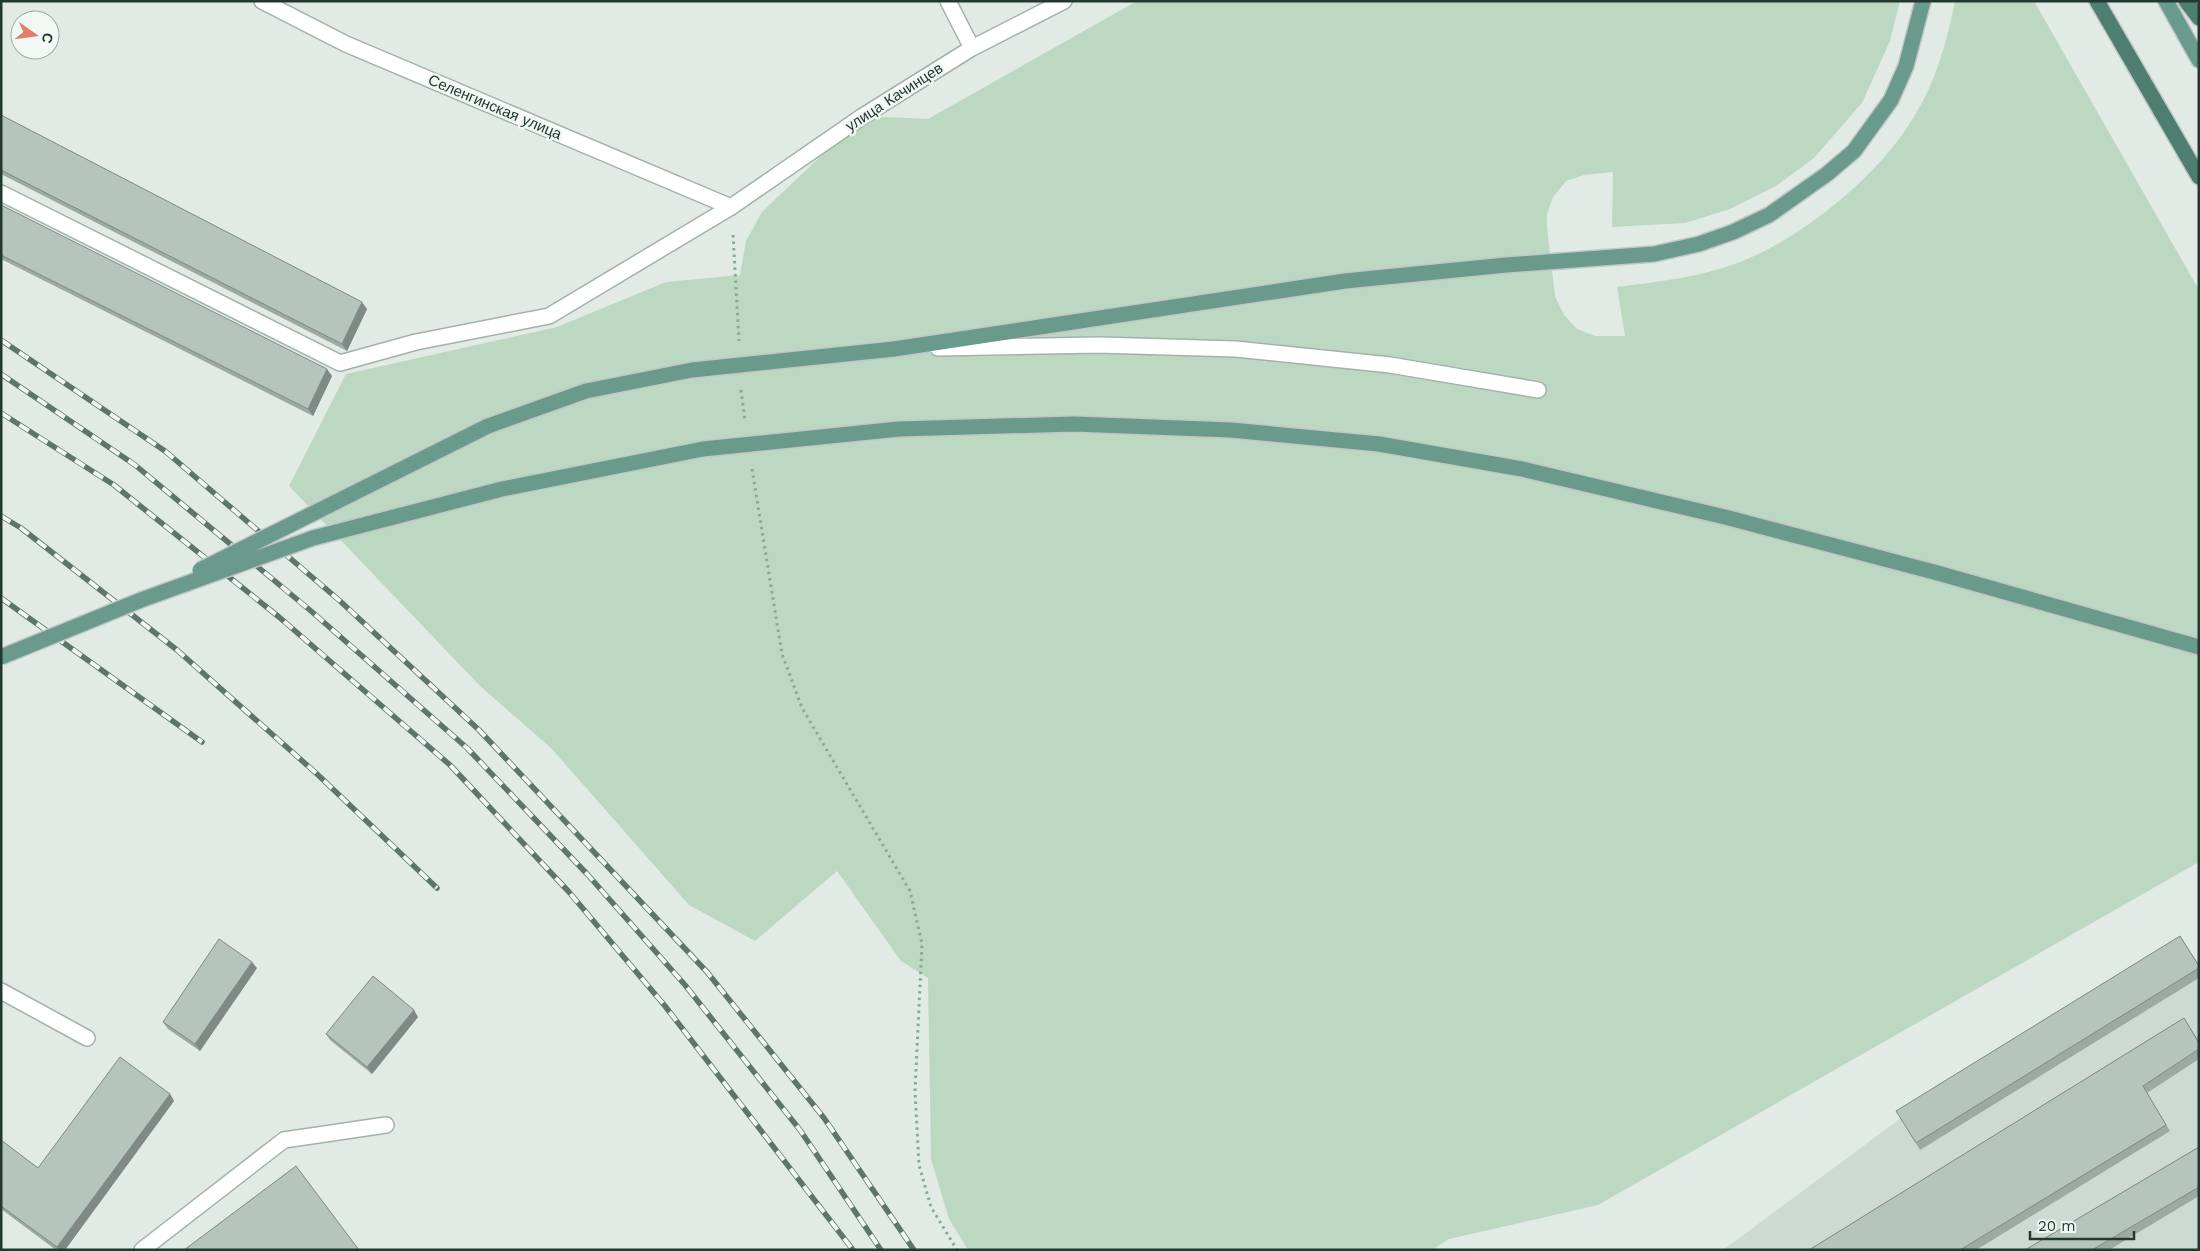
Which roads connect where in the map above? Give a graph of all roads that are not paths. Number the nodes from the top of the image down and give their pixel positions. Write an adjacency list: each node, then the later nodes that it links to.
1 (262, 1): 13 (street, Селенгинская улица)
2 (948, 1): 9 (street)
3 (1064, 1): 9 (street, улица Качинцев)
4 (1923, 1): 14 (main road)
5 (2097, 1): 11 (highway)
6 (2166, 1): 10 (main road)
7 (2186, 1): 8 (highway)
8 (2199, 18)
9 (972, 48): 13 (street, улица Качинцев)
10 (2199, 60)
11 (2199, 177)
12 (1, 193): 13 (street, улица Качинцев)
13 (731, 207)
14 (894, 349): 15 (street); 16 (main road, bridge)
15 (1538, 390)
16 (140, 600): 17 (main road, bridge); 18 (main road, bridge)
17 (2199, 647)
18 (1, 657)
19 (1, 991): 20 (street)
20 (87, 1038)
21 (386, 1125): 22 (street)
22 (142, 1250)

